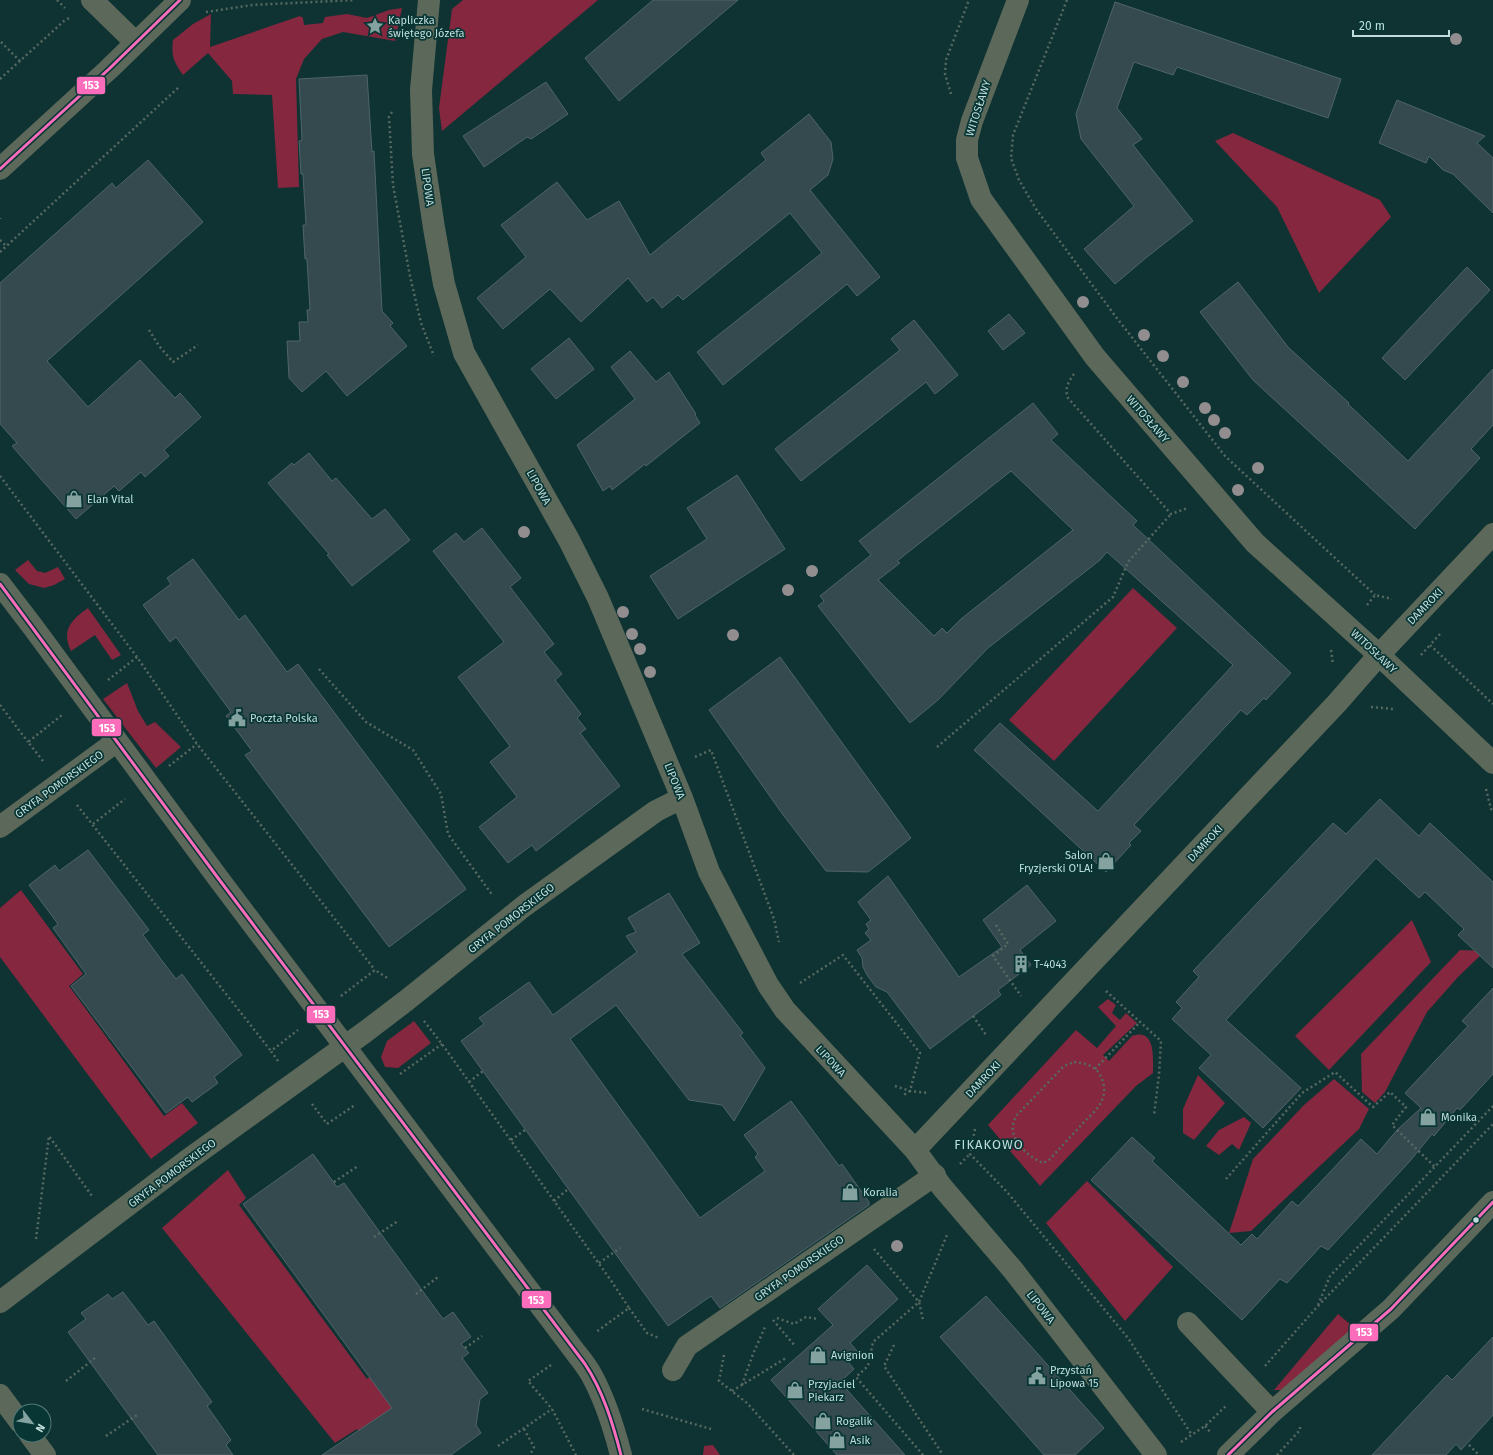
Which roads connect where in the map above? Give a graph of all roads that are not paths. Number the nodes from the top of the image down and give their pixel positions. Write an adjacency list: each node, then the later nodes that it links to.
1 (92, 0): 5 (street)
2 (180, 0): 5 (street)
3 (429, 0): 12 (street, LIPOWA)
4 (1018, 0): 9 (street, WITOSŁAWY)
5 (136, 43): 6 (street)
6 (0, 169)
7 (1493, 534): 9 (street, DAMROKI)
8 (0, 584): 10 (street)
9 (1378, 655): 11 (street, WITOSŁAWY); 15 (street, DAMROKI)
10 (118, 741): 13 (street, GRYFA POMORSKIEGO); 14 (street)
11 (1493, 763)
12 (682, 798): 14 (street, GRYFA POMORSKIEGO); 15 (street, LIPOWA)
13 (0, 827)
14 (346, 1046): 18 (street, GRYFA POMORSKIEGO); 26 (street)
15 (915, 1150): 16 (street, LIPOWA)
16 (935, 1175): 20 (street, GRYFA POMORSKIEGO); 27 (street, LIPOWA)
17 (1493, 1202): 23 (street)
18 (0, 1302)
19 (1188, 1323): 23 (street)
20 (673, 1370)
21 (0, 1395): 22 (street)
22 (12, 1411)
23 (1272, 1412): 28 (street)
24 (36, 1443): 25 (street)
25 (45, 1455)
26 (621, 1455)
27 (1156, 1455)
28 (1228, 1455)

